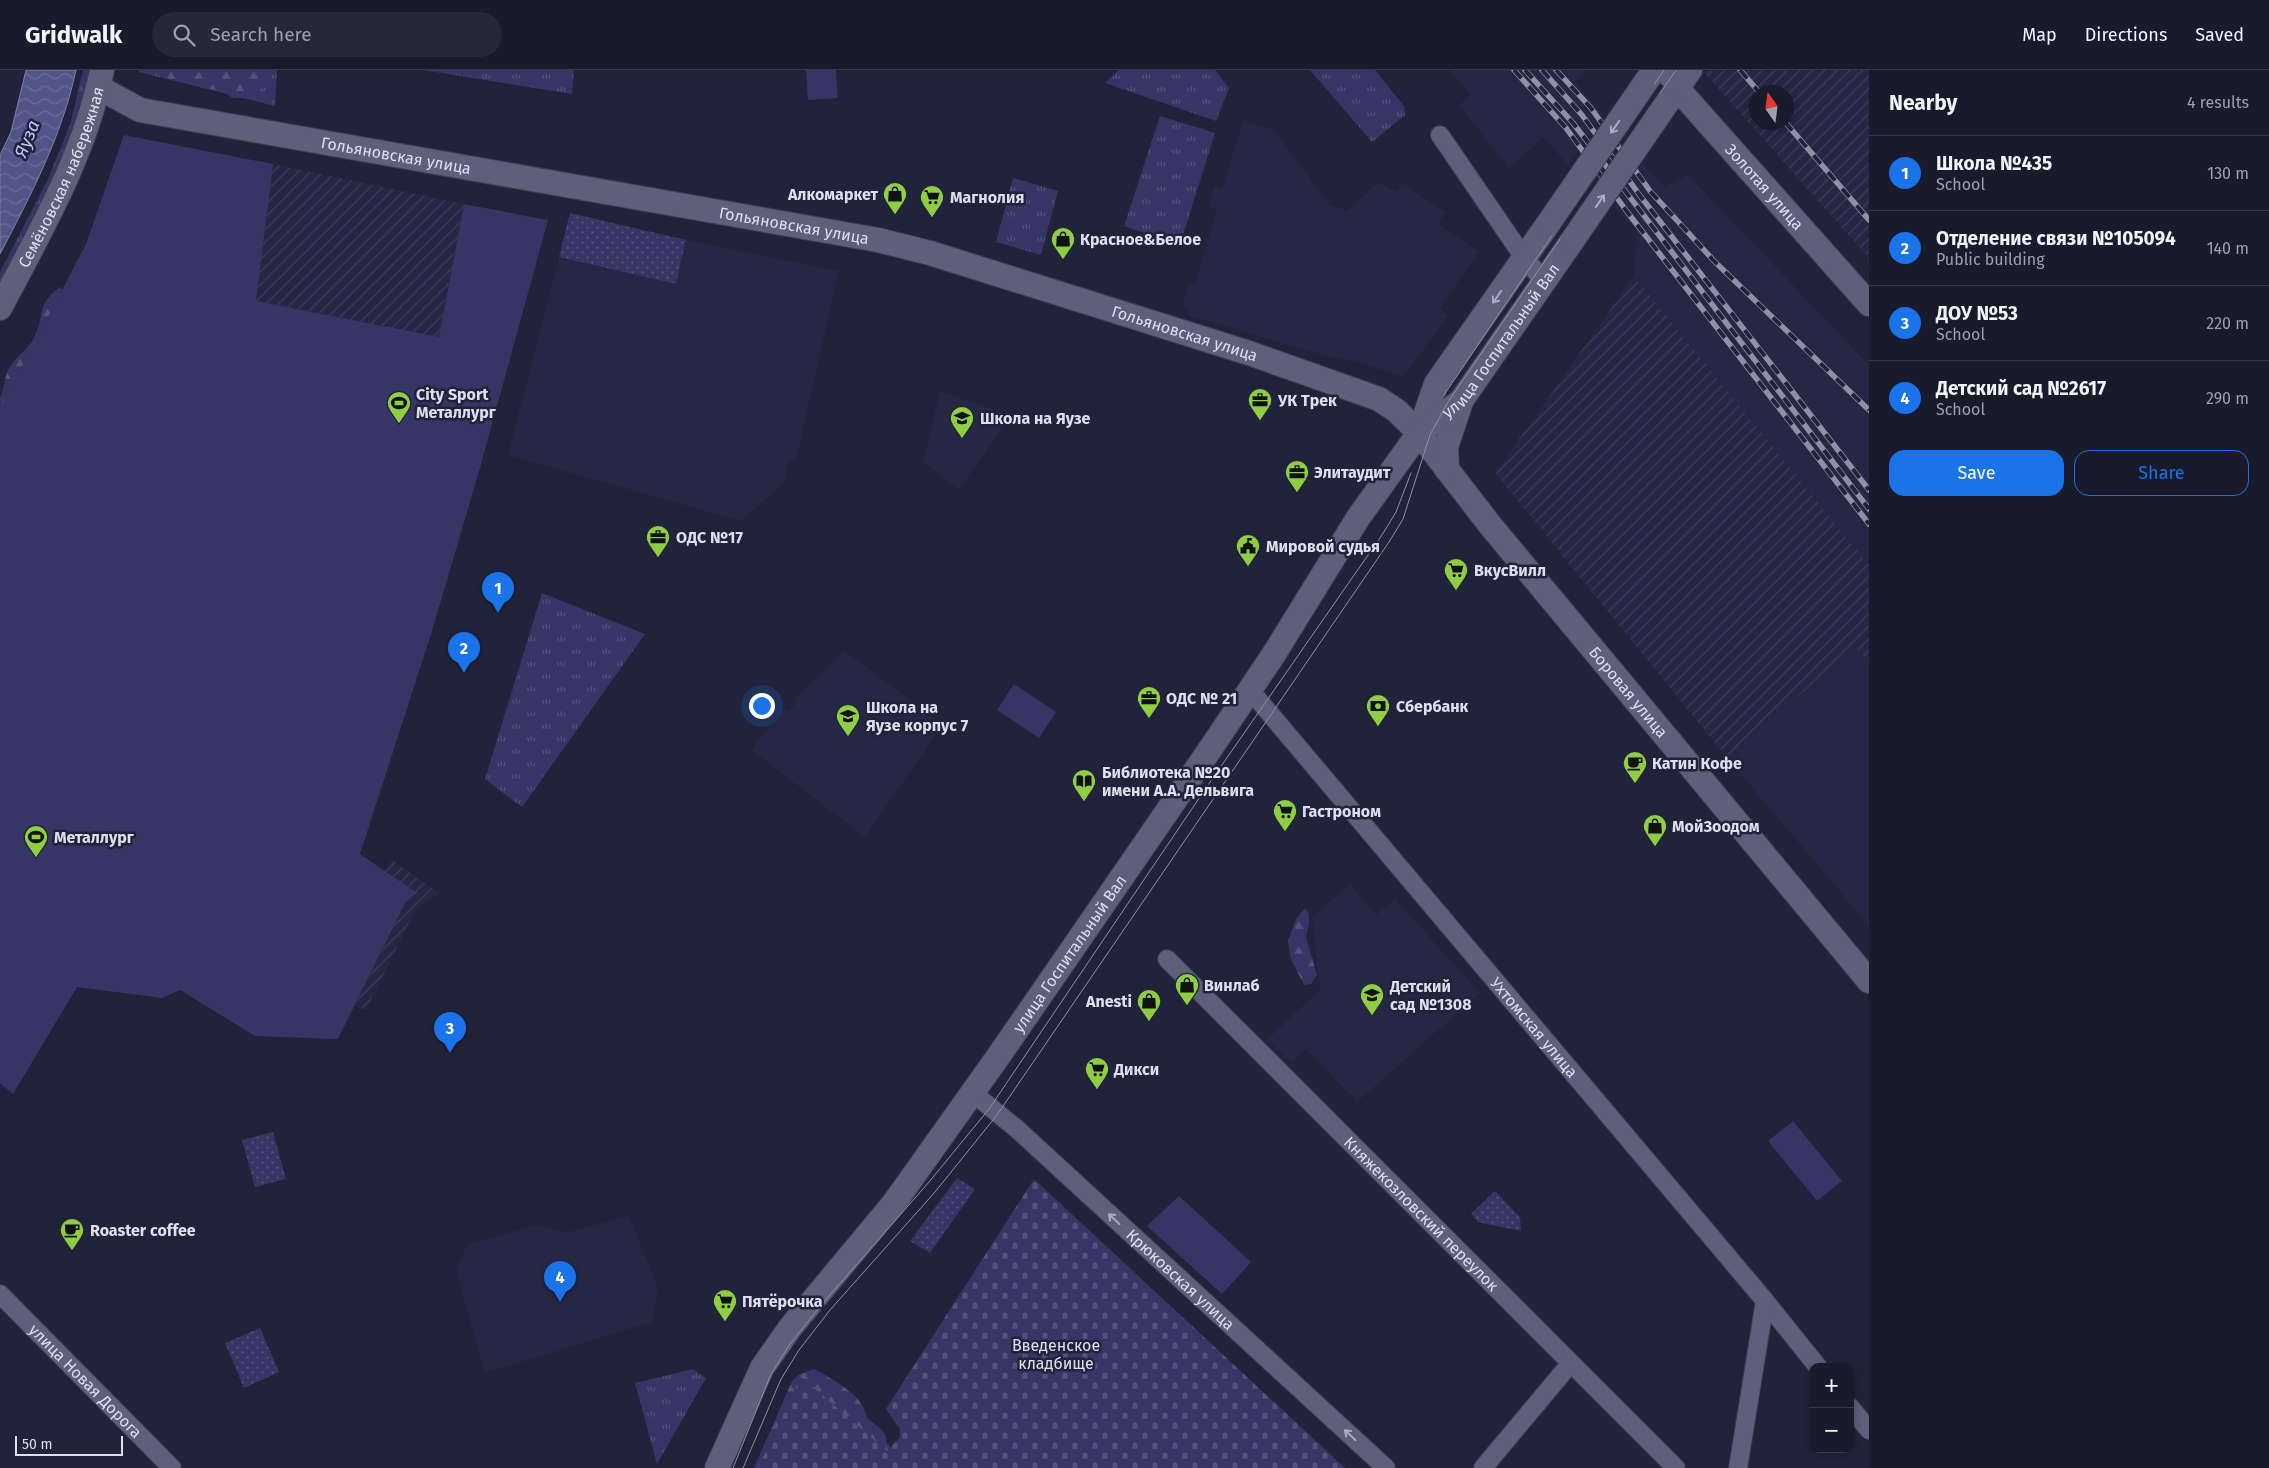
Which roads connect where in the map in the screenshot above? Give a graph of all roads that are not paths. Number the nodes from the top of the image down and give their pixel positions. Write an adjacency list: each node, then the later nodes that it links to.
1 (1662, 70): 4 (street, Золотая улица)
2 (1648, 78): 8 (street, улица Госпитальный Вал, one-way to 8, bridge)
3 (100, 79): 5 (street, Гольяновская улица); 6 (street, Семёновская набережная)
4 (1678, 87): 9 (street, улица Госпитальный Вал, one-way to 4, bridge); 10 (street, Золотая улица)
5 (140, 110): 6 (street, Гольяновская улица); 13 (street, Гольяновская улица)
6 (90, 119): 11 (street, Семёновская набережная)
7 (1440, 135): 8 (street)
8 (1525, 257): 9 (street); 13 (street, улица Госпитальный Вал, one-way to 13)
9 (1544, 282): 12 (street, улица Госпитальный Вал)
10 (1869, 304)
11 (0, 308)
12 (1461, 401): 13 (street, улица Госпитальный Вал); 14 (street)
13 (1419, 433): 14 (street, Боровая улица); 15 (street, улица Госпитальный Вал)
14 (1447, 470): 17 (street, Боровая улица)
15 (1250, 690): 18 (street, улица Госпитальный Вал); 20 (street, Ухтомская улица)
16 (1167, 959): 22 (street, Княжекозловский переулок)
17 (1869, 981)
18 (972, 1093): 26 (street, улица Госпитальный Вал); 27 (street, Крюковская улица, one-way to 18)
19 (0, 1294): 25 (street, улица Новая Дорога)
20 (1765, 1300): 21 (street, Ухтомская улица); 30 (street)
21 (1815, 1363)
22 (1570, 1364): 28 (street); 29 (street, Княжекозловский переулок)
23 (1851, 1408): 24 (street)
24 (1869, 1430)
25 (172, 1468)
26 (717, 1468)
27 (1386, 1468)
28 (1483, 1468)
29 (1676, 1468)
30 (1738, 1468)

